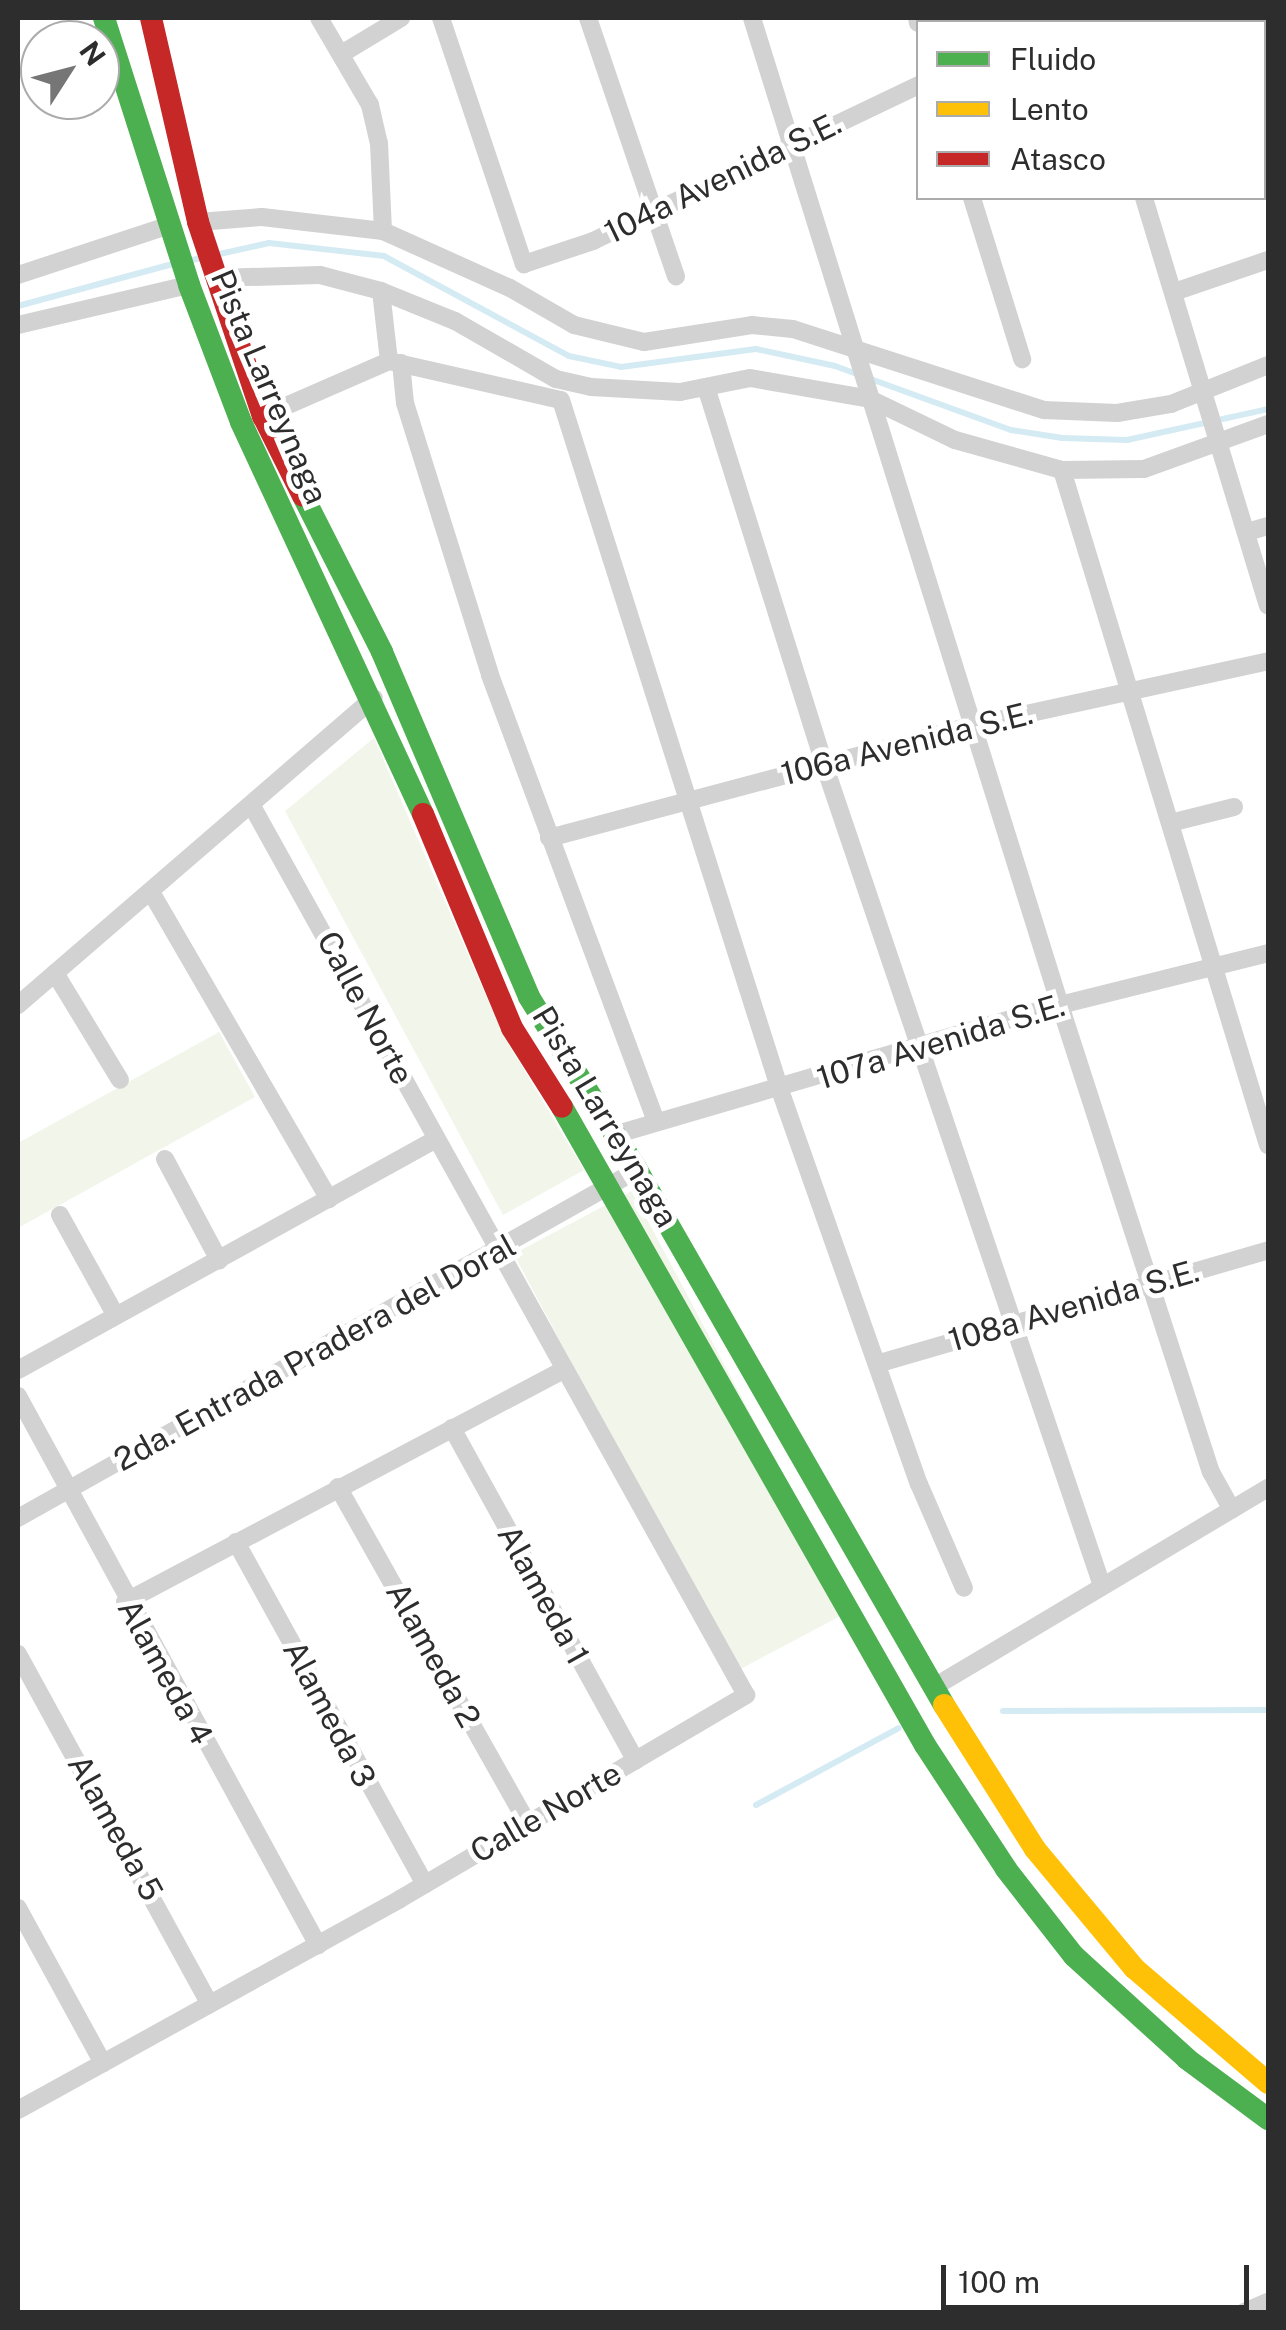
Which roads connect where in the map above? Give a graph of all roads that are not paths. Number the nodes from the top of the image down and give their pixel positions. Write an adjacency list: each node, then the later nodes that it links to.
1 (104, 18): 15 (main road, Pista Larreynaga)
2 (150, 18): 14 (main road, Pista Larreynaga)
3 (319, 18): 8 (street)
4 (400, 18): 8 (street)
5 (441, 18): 13 (street, 104a Avenida S.E.)
6 (588, 18): 13 (street)
7 (752, 18): 10 (street)
8 (343, 53): 16 (street)
9 (916, 85): 10 (street, 104a Avenida S.E.)
10 (791, 146): 13 (street, 104a Avenida S.E.); 27 (street)
11 (973, 200): 25 (street)
12 (1145, 200): 23 (street)
13 (655, 211): 20 (street)
14 (199, 225): 16 (street); 19 (main road, Pista Larreynaga)
15 (171, 230): 18 (street); 21 (main road, Pista Larreynaga)
16 (383, 232): 27 (street)
17 (1268, 260): 23 (street)
18 (18, 275)
19 (216, 275): 22 (street); 34 (main road, Pista Larreynaga)
20 (676, 276)
21 (188, 282): 24 (street); 43 (main road, Pista Larreynaga)
22 (381, 291): 26 (street); 29 (street)
23 (1174, 292): 33 (street)
24 (18, 325)
25 (1022, 359)
26 (395, 362): 32 (street); 34 (street); 50 (street)
27 (857, 364): 31 (street); 33 (street)
28 (1268, 365): 33 (street)
29 (591, 387): 30 (street); 32 (street)
30 (706, 387): 31 (street); 45 (street)
31 (870, 398): 37 (street); 44 (street)
32 (561, 400): 46 (street)
33 (1206, 400): 36 (street)
34 (263, 416): 61 (main road, Pista Larreynaga)
35 (1268, 424): 36 (street)
36 (1217, 433): 37 (street); 39 (street)
37 (1062, 470): 42 (street)
38 (1268, 526): 39 (street)
39 (1247, 532): 40 (street)
40 (1268, 606)
41 (1268, 661): 42 (street, 106a Avenida S.E.)
42 (1131, 691): 44 (street, 106a Avenida S.E.); 49 (street)
43 (374, 698): 47 (street); 66 (main road, Pista Larreynaga)
44 (971, 726): 45 (street, 106a Avenida S.E.); 56 (street)
45 (824, 764): 46 (street, 106a Avenida S.E.); 57 (street)
46 (684, 800): 50 (street, 106a Avenida S.E.); 59 (street)
47 (252, 806): 51 (street); 62 (street, Calle Norte)
48 (1234, 808): 49 (street)
49 (1170, 823): 53 (street)
50 (549, 838): 60 (street)
51 (151, 892): 54 (street); 67 (street)
52 (1268, 953): 53 (street, 107a Avenida S.E.)
53 (1214, 968): 56 (street, 107a Avenida S.E.); 63 (street)
54 (56, 973): 55 (street); 58 (street)
55 (18, 1005)
56 (1060, 1005): 57 (street, 107a Avenida S.E.); 72 (street)
57 (920, 1048): 59 (street, 107a Avenida S.E.); 74 (street)
58 (120, 1080)
59 (780, 1090): 60 (street, 107a Avenida S.E.); 75 (street)
60 (656, 1122): 61 (street, 107a Avenida S.E.)
61 (614, 1135): 65 (main road, Pista Larreynaga)
62 (436, 1138): 67 (street); 70 (street, Calle Norte)
63 (1268, 1145)
64 (165, 1159): 71 (street)
65 (637, 1170): 66 (street, 2da. Entrada Pradera del Doral); 90 (main road, Pista Larreynaga)
66 (610, 1185): 70 (street, 2da. Entrada Pradera del Doral); 100 (main road, Pista Larreynaga)
67 (329, 1199): 71 (street)
68 (60, 1215): 73 (street)
69 (1268, 1250): 72 (street, 108a Avenida S.E.)
70 (499, 1252): 77 (street, Calle Norte); 82 (street, 2da. Entrada Pradera del Doral)
71 (220, 1260): 73 (street)
72 (1150, 1284): 74 (street, 108a Avenida S.E.); 83 (street)
73 (116, 1316): 76 (street)
74 (1013, 1324): 75 (street, 108a Avenida S.E.); 86 (street)
75 (880, 1363): 87 (street)
76 (18, 1370)
77 (564, 1370): 79 (street); 91 (street, Calle Norte)
78 (18, 1396): 82 (street, Alameda 4)
79 (452, 1428): 80 (street); 91 (street, Alameda 1)
80 (338, 1487): 85 (street); 92 (street, Alameda 2)
81 (1268, 1488): 83 (street)
82 (68, 1490): 84 (street, 2da. Entrada Pradera del Doral); 88 (street, Alameda 4)
83 (1232, 1510): 86 (street)
84 (18, 1518)
85 (236, 1542): 88 (street); 93 (street, Alameda 3)
86 (1101, 1583): 90 (street)
87 (964, 1588)
88 (125, 1602): 95 (street, Alameda 4)
89 (18, 1654): 96 (street, Alameda 5)
90 (934, 1687): 98 (main road, Pista Larreynaga)
91 (636, 1761): 92 (street, Calle Norte)
92 (527, 1823): 93 (street, Calle Norte)
93 (425, 1884): 95 (street, Calle Norte)
94 (18, 1908): 97 (street)
95 (318, 1945): 96 (street, Calle Norte)
96 (210, 2004): 97 (street, Calle Norte)
97 (103, 2063): 99 (street, Calle Norte)
98 (1268, 2083)
99 (18, 2110)
100 (1268, 2119)
101 (1268, 2302): 102 (street)
102 (1244, 2312)

